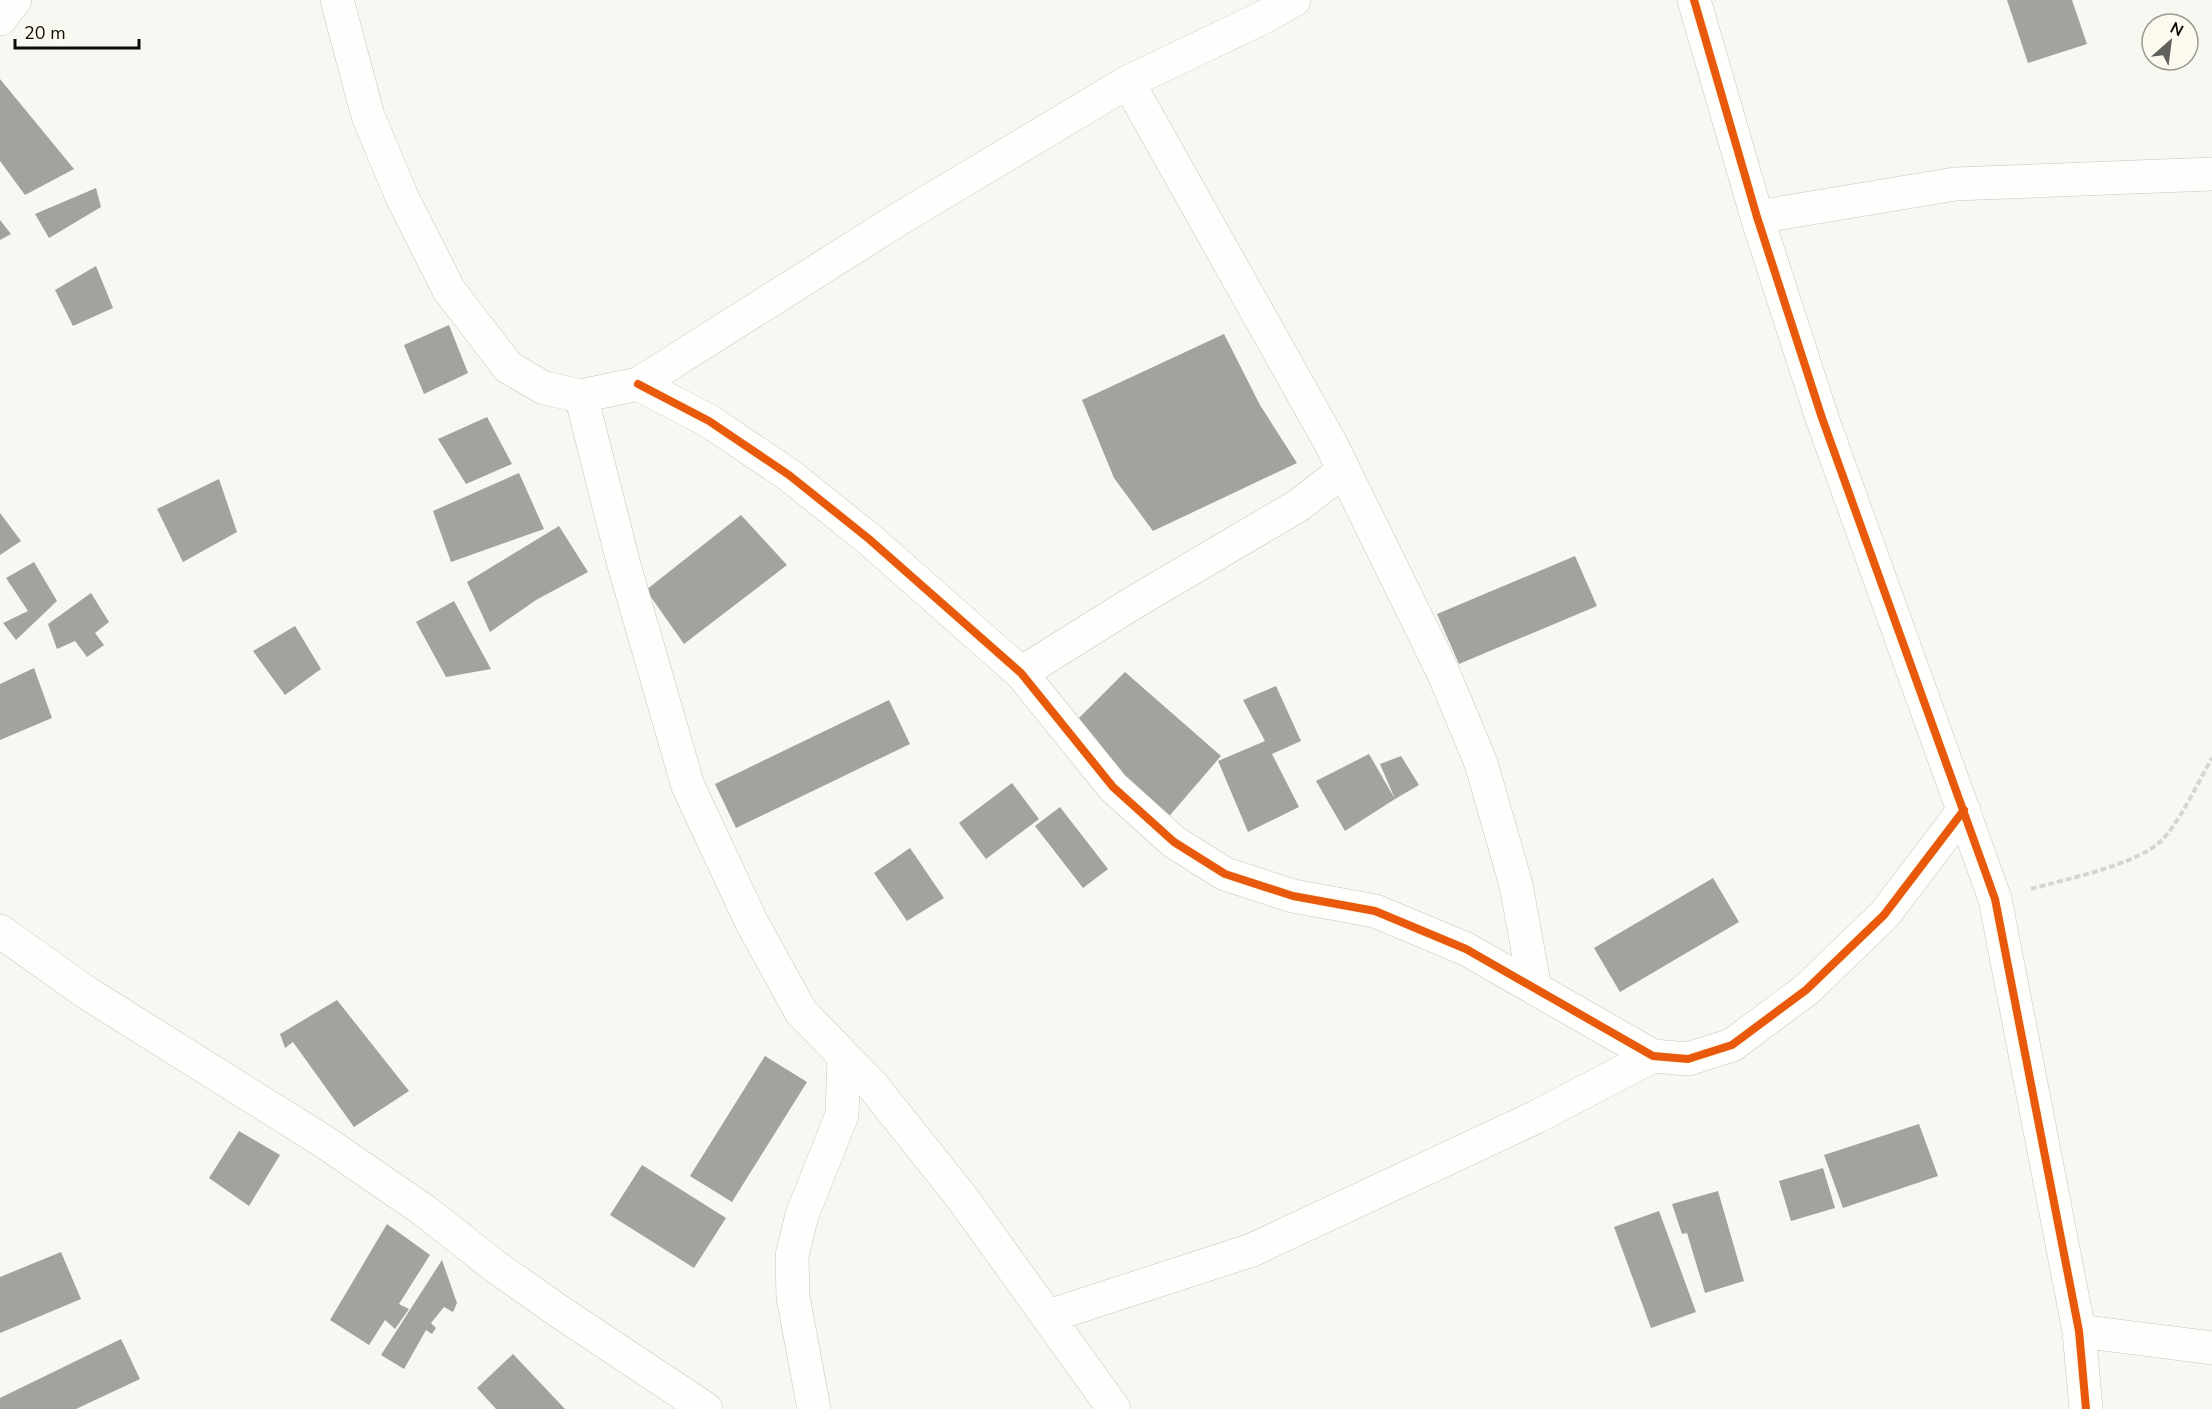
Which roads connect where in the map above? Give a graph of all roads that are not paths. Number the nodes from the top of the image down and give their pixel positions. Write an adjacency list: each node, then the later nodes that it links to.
1 (15, 0): 5 (street)
2 (337, 0): 10 (street)
3 (1294, 0): 6 (street)
4 (1694, 0): 8 (street)
5 (0, 19)
6 (1128, 82): 9 (street); 11 (street)
7 (2212, 174): 8 (street)
8 (1757, 216): 13 (street)
9 (638, 384): 10 (street); 12 (street)
10 (580, 396): 17 (street)
11 (1344, 470): 12 (street); 15 (street)
12 (1021, 672): 15 (street)
13 (1964, 810): 16 (street); 19 (street)
14 (0, 931): 21 (street)
15 (1535, 989): 16 (street)
16 (1653, 1056): 18 (street)
17 (844, 1057): 18 (street); 22 (street)
18 (1049, 1316): 23 (street)
19 (2079, 1331): 20 (street); 24 (street)
20 (2212, 1348)
21 (706, 1409)
22 (814, 1409)
23 (1114, 1409)
24 (2086, 1409)

